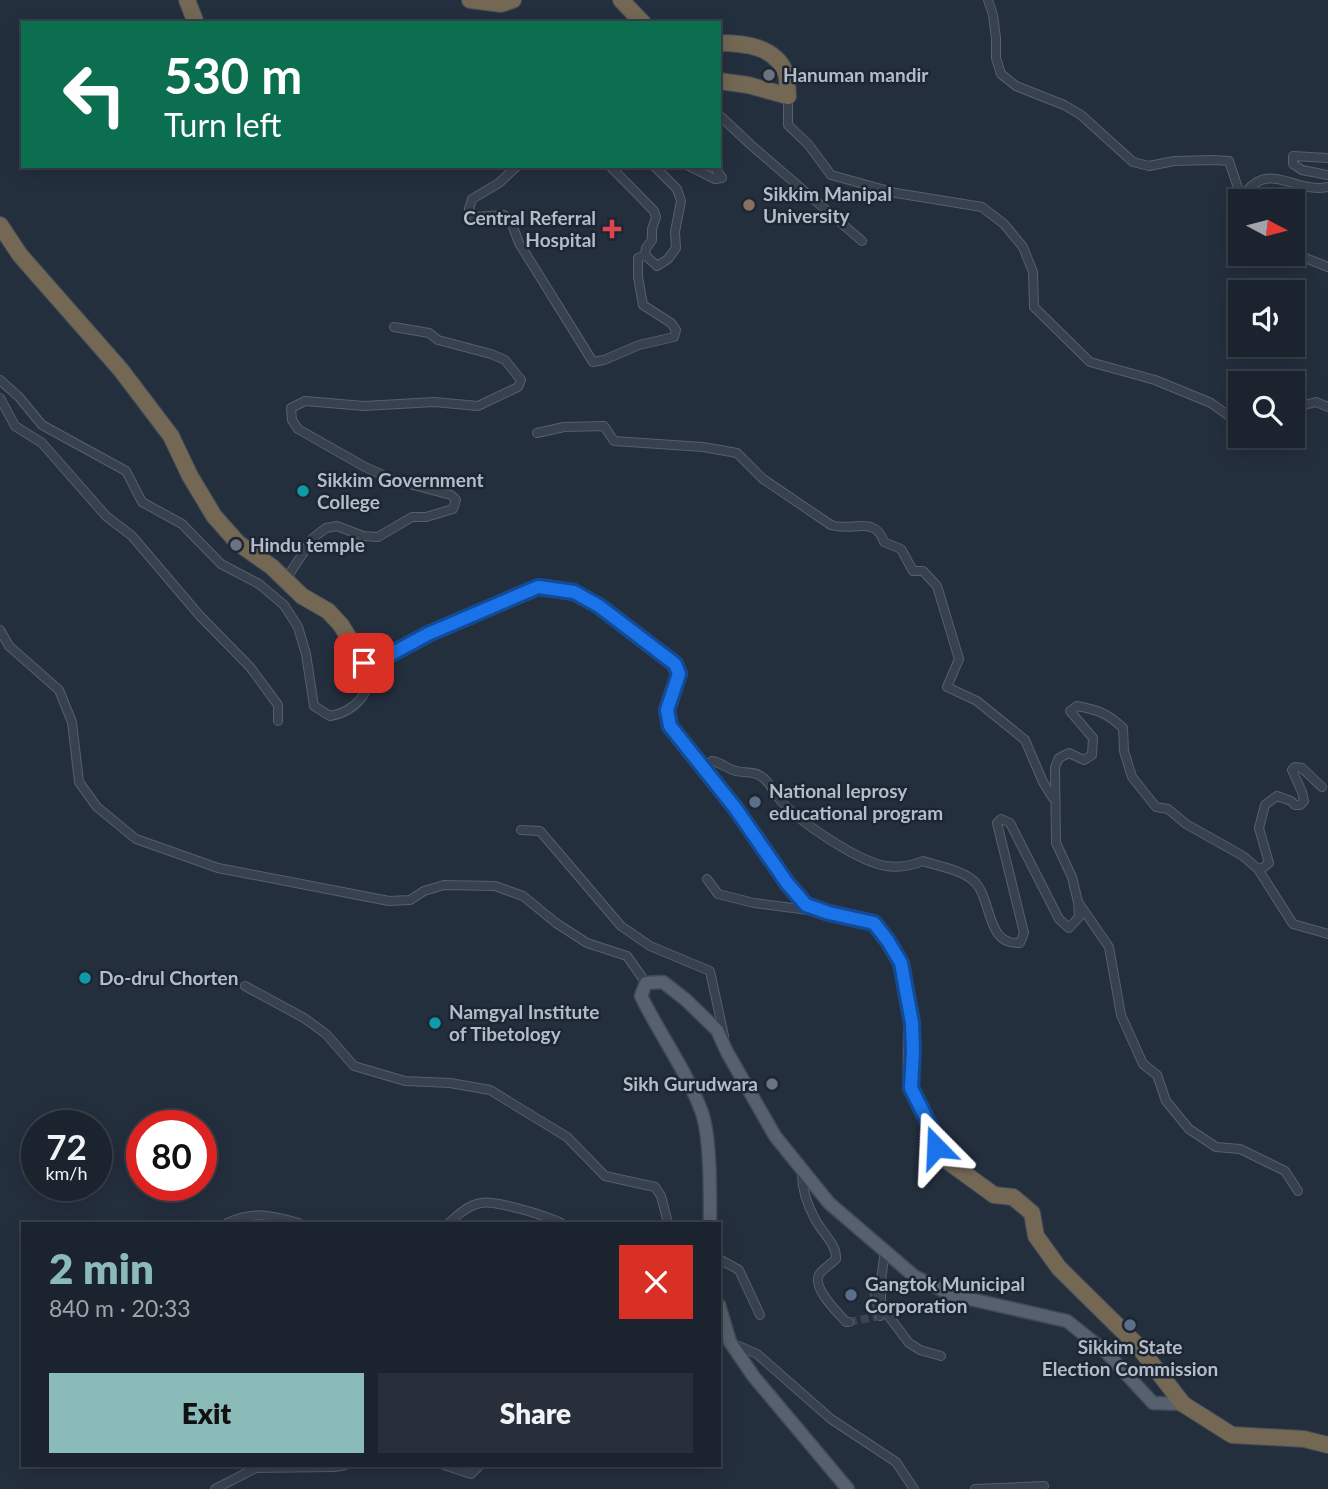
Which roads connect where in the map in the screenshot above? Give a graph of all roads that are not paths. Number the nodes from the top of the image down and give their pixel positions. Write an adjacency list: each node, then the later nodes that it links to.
1 (187, 0): 6 (highway)
2 (470, 0): 3 (highway)
3 (513, 0)
4 (621, 0): 7 (highway)
5 (988, 0): 20 (street)
6 (195, 21)
7 (641, 21)
8 (721, 43): 10 (highway)
9 (721, 81): 10 (highway)
10 (788, 96): 32 (street)
11 (721, 117): 23 (street)
12 (1328, 158): 18 (street)
13 (515, 168): 24 (street)
14 (612, 168): 24 (street)
15 (656, 168): 24 (street)
16 (693, 168): 17 (street)
17 (715, 168)
18 (1328, 176)
19 (1328, 187): 21 (street)
20 (1238, 189)
21 (1248, 189)
22 (0, 225): 34 (highway)
23 (862, 241)
24 (645, 255)
25 (1306, 258): 26 (street)
26 (1328, 267)
27 (394, 327): 34 (street)
28 (0, 380): 36 (street)
29 (0, 398): 37 (street)
30 (1305, 405): 31 (street)
31 (1328, 407)
32 (1228, 415)
33 (537, 433): 40 (street)
34 (286, 579): 36 (highway)
35 (0, 630): 47 (street)
36 (380, 661): 38 (highway)
37 (278, 721)
38 (705, 768): 44 (street); 45 (highway)
39 (1322, 787): 42 (street)
40 (1055, 804): 42 (street); 44 (street)
41 (522, 830): 49 (street)
42 (1258, 869): 46 (street)
43 (707, 879): 45 (street)
44 (1078, 902): 51 (street)
45 (822, 911): 67 (highway)
46 (1328, 934)
47 (646, 982): 49 (main road); 57 (main road)
48 (245, 986): 56 (street)
49 (727, 1052): 50 (main road)
50 (802, 1170): 58 (main road); 64 (street)
51 (1298, 1191)
52 (229, 1222): 53 (street)
53 (295, 1222)
54 (450, 1222): 55 (street)
55 (558, 1222)
56 (668, 1222)
57 (710, 1222)
58 (886, 1251): 60 (street); 67 (main road)
59 (721, 1260): 61 (street)
60 (881, 1280): 62 (street); 66 (street)
61 (760, 1315)
62 (880, 1316)
63 (721, 1321): 65 (main road)
64 (849, 1322)
65 (724, 1344): 74 (main road); 75 (street)
66 (941, 1356)
67 (1184, 1404): 68 (highway)
68 (1328, 1445)
69 (335, 1467): 73 (street)
70 (450, 1467): 71 (street)
71 (478, 1467)
72 (1044, 1486): 76 (street)
73 (215, 1489)
74 (848, 1489)
75 (914, 1489)
76 (975, 1489)

